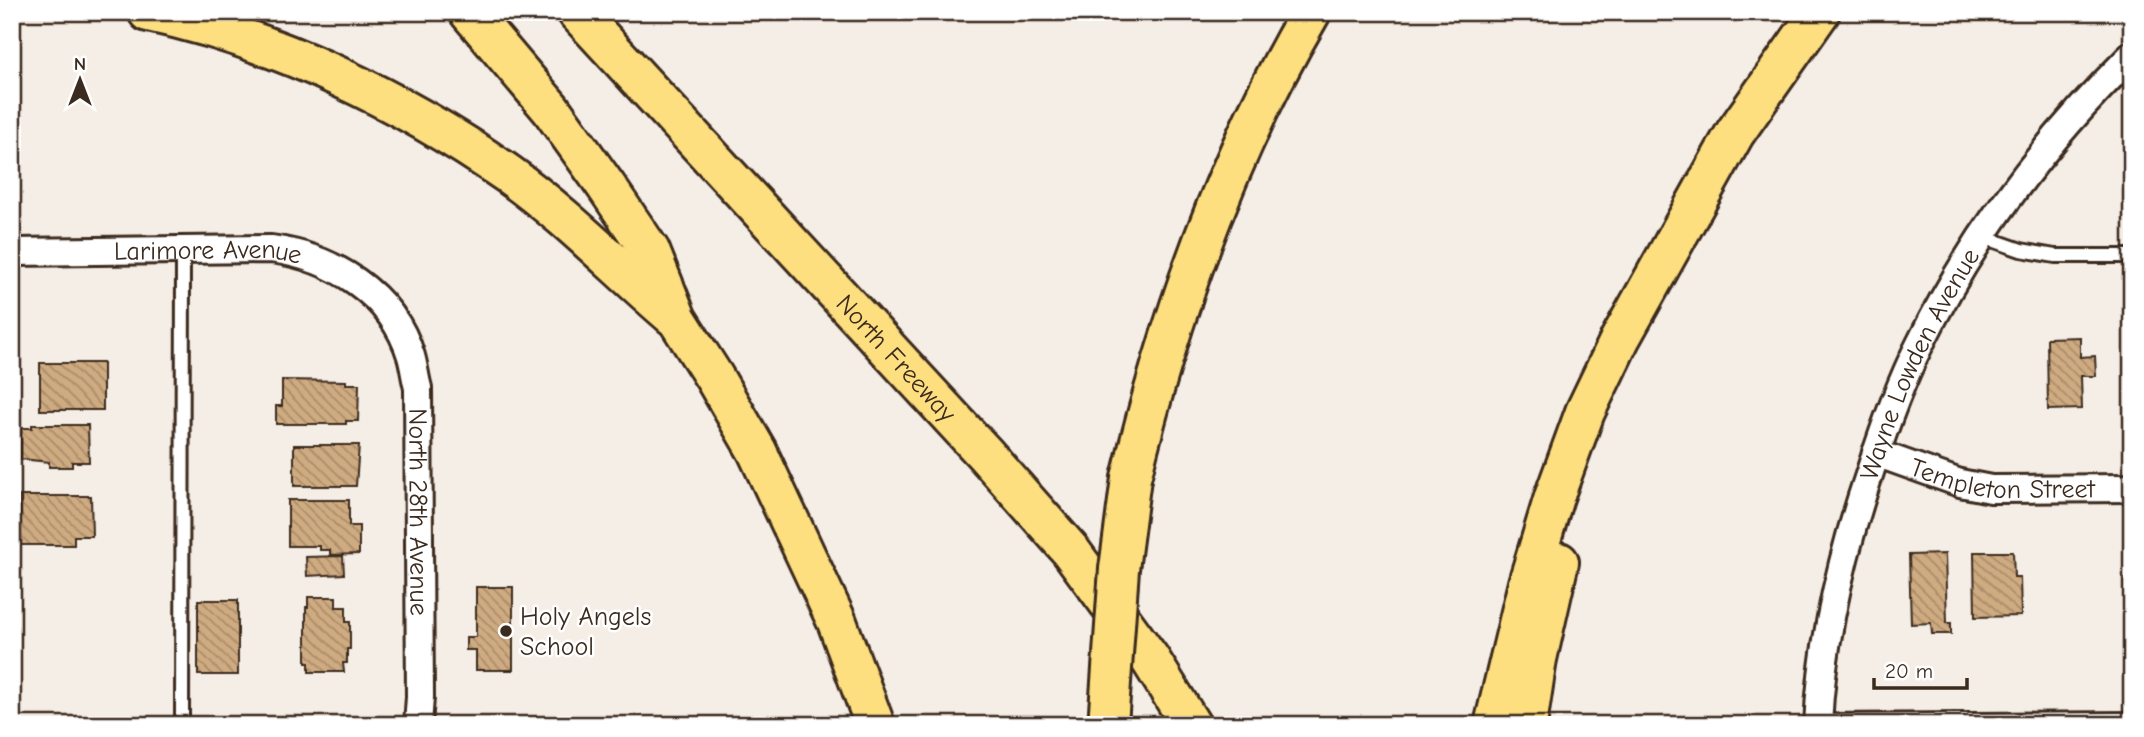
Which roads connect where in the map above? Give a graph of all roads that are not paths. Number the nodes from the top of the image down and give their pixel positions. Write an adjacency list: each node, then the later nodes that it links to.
1 (148, 12): 13 (highway)
2 (469, 12): 13 (highway)
3 (577, 12): 22 (highway, North Freeway)
4 (1311, 12): 21 (highway, bridge)
5 (1820, 12): 11 (highway)
6 (2132, 55): 7 (street, Wayne Lowden Avenue)
7 (1981, 235): 10 (lane); 14 (street, Wayne Lowden Avenue)
8 (183, 250): 9 (street, Larimore Avenue); 12 (street, Larimore Avenue); 18 (lane)
9 (12, 252)
10 (2132, 256)
11 (1658, 273): 23 (highway); 24 (highway)
12 (385, 308): 19 (street, North 28th Avenue)
13 (677, 319): 20 (highway)
14 (1876, 453): 15 (street, Templeton Street); 17 (street, Wayne Lowden Avenue)
15 (2132, 488)
16 (2132, 719): 17 (lane)
17 (1818, 723)
18 (182, 725)
19 (418, 725)
20 (876, 725)
21 (1108, 725)
22 (1191, 725)
23 (1494, 725)
24 (1527, 725)

